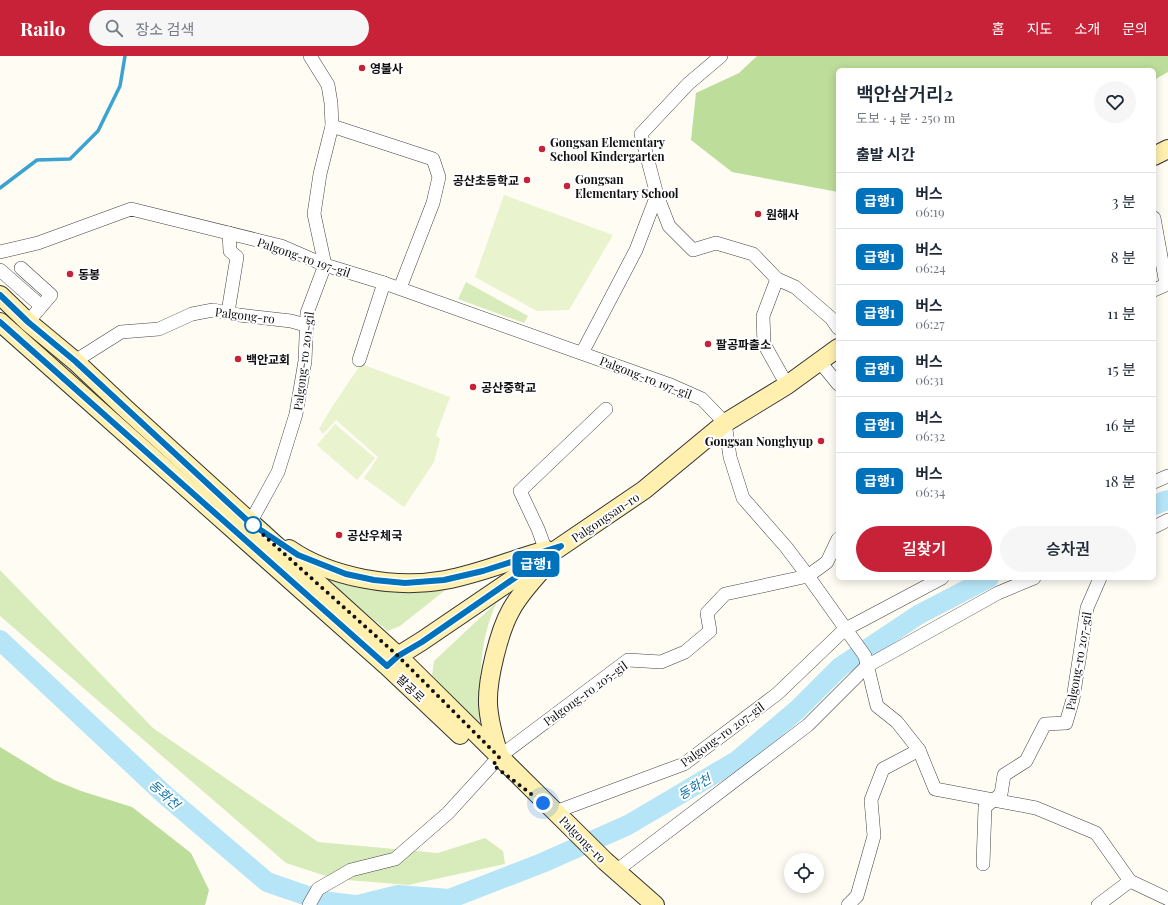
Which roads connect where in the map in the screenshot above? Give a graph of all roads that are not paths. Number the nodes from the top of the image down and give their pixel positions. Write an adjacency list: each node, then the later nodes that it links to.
1 (310, 56): 3 (street)
2 (721, 56): 6 (street)
3 (332, 126): 10 (street); 16 (street)
4 (1168, 149): 5 (main road)
5 (1156, 155)
6 (657, 195): 13 (street); 25 (street)
7 (229, 233): 9 (street, Palgong-ro 197-gil); 10 (street, Palgong-ro 197-gil); 19 (street)
8 (1156, 233): 15 (street)
9 (0, 252)
10 (325, 265): 14 (street, Palgong-ro 197-gil); 22 (street, Palgong-ro 201-gil)
11 (21, 268): 18 (street)
12 (0, 270): 18 (street)
13 (777, 279): 23 (street); 30 (street)
14 (384, 283): 16 (street, Palgong-ro 197-gil); 26 (street)
15 (1163, 286)
16 (400, 288): 25 (street, Palgong-ro 197-gil)
17 (0, 295): 21 (main road, Palgong-ro)
18 (41, 306): 21 (street)
19 (228, 312): 22 (street, Palgong-ro); 27 (street, Palgong-ro)
20 (0, 322): 45 (main road, 팔공로)
21 (28, 322): 27 (main road, Palgong-ro)
22 (305, 325): 36 (street, Palgong-ro 201-gil)
23 (836, 325)
24 (836, 350): 28 (main road, Palgongsan-ro)
25 (582, 353): 32 (street, Palgong-ro 197-gil)
26 (359, 360)
27 (75, 361): 36 (main road, Palgong-ro)
28 (820, 362): 29 (street); 30 (main road, Palgongsan-ro)
29 (836, 382)
30 (787, 385): 32 (main road, Palgongsan-ro)
31 (606, 409): 39 (street)
32 (725, 423): 39 (main road, Palgongsan-ro); 40 (street)
33 (1168, 476): 34 (street)
34 (1156, 481)
35 (1168, 520): 37 (street)
36 (250, 523): 39 (main road); 45 (main road, Palgong-ro)
37 (1156, 526)
38 (836, 543): 40 (street, Palgong-ro 205-gil)
39 (554, 548): 45 (main road, Palgongsan-ro); 48 (main road)
40 (808, 576): 44 (street); 48 (street, Palgong-ro 205-gil)
41 (938, 580): 44 (street, Palgong-ro 207-gil)
42 (1029, 580): 46 (street)
43 (1099, 580): 49 (street, Palgong-ro 207-gil)
44 (847, 632): 46 (street); 50 (street, Palgong-ro 207-gil)
45 (393, 661): 48 (main road, Palgong-ro)
46 (866, 661): 47 (street); 52 (street)
47 (919, 750): 49 (street); 57 (street)
48 (496, 761): 50 (main road, Palgong-ro); 55 (street)
49 (995, 799): 51 (street); 53 (street)
50 (556, 812): 52 (main road, Palgong-ro)
51 (983, 864)
52 (611, 866): 56 (main road, Palgong-ro)
53 (1130, 882): 54 (street); 58 (street)
54 (1168, 899)
55 (309, 905)
56 (655, 905)
57 (848, 905)
58 (1098, 905)

